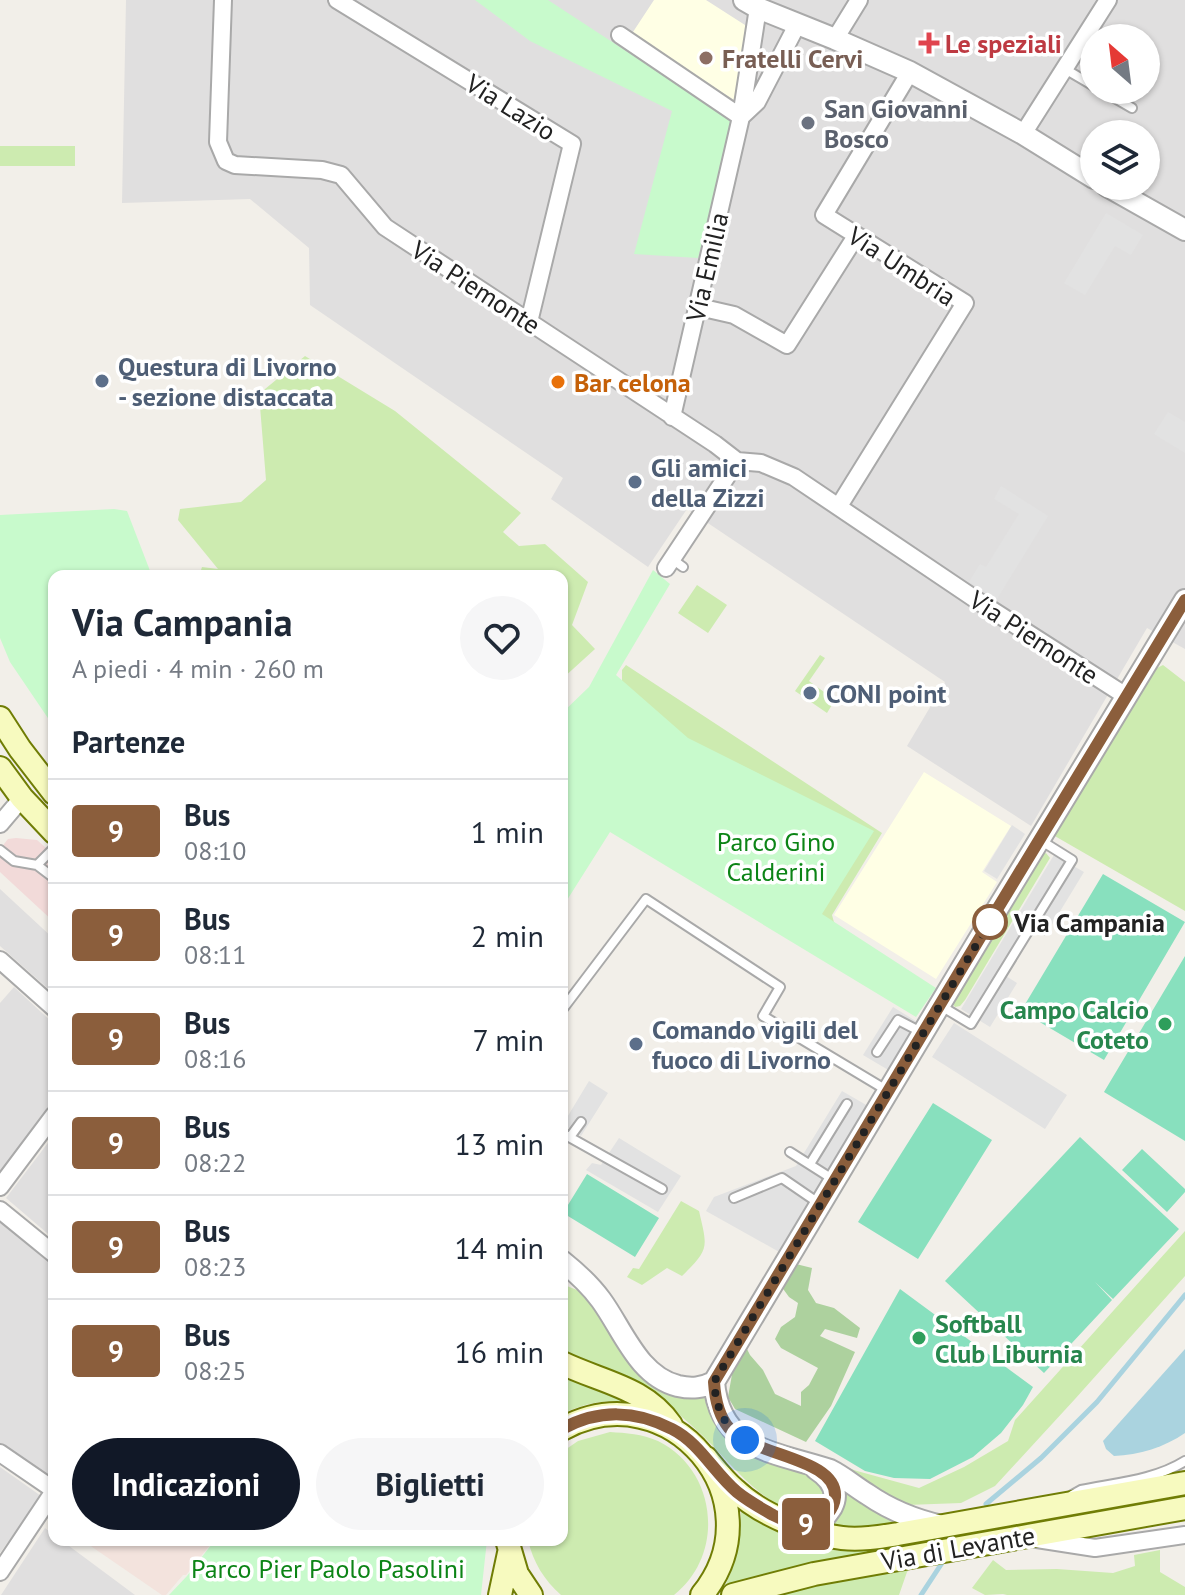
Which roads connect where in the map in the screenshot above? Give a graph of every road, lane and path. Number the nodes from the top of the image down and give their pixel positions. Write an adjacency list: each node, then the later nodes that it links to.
1 (223, 0): 21 (street, Via Piemonte)
2 (337, 0): 21 (street, Via Lazio)
3 (859, 0): 8 (street)
4 (1108, 0): 9 (street)
5 (751, 4): 6 (street); 13 (street, Via Emilia)
6 (797, 25): 8 (street); 13 (street, Via Emilia)
7 (625, 34): 13 (street)
8 (835, 39): 10 (street)
9 (1065, 69): 11 (lane); 15 (street)
10 (910, 72): 15 (street); 19 (street, Via Umbria)
11 (1080, 78)
12 (1125, 104): 14 (lane)
13 (734, 107): 20 (street, Via Emilia)
14 (1132, 108)
15 (1023, 134): 16 (street)
16 (1080, 169)
17 (1135, 200): 18 (street)
18 (1185, 230)
19 (856, 236): 20 (street); 24 (street, Via Umbria)
20 (699, 307): 22 (street, Via Emilia)
21 (529, 322): 22 (street, Via Piemonte)
22 (672, 417): 23 (street, Via Piemonte)
23 (737, 461): 24 (street, Via Piemonte); 25 (street)
24 (839, 506): 27 (street, Via Piemonte)
25 (671, 568)
26 (1185, 600): 27 (street)
27 (1126, 696): 34 (street)
28 (0, 718): 30 (main road)
29 (0, 768): 31 (main road)
30 (48, 786): 31 (main road)
31 (22, 798): 32 (street); 33 (main road)
32 (0, 824)
33 (48, 826)
34 (1040, 840): 42 (street); 42 (lane)
35 (0, 850): 37 (lane)
36 (48, 854): 37 (lane)
37 (37, 865): 38 (lane)
38 (48, 873)
39 (0, 960): 41 (street)
40 (568, 1002): 45 (lane)
41 (48, 1003)
42 (935, 1006): 43 (street)
43 (924, 1034): 44 (lane); 45 (street)
44 (877, 1052)
45 (889, 1092): 53 (street)
46 (847, 1104): 52 (lane)
47 (581, 1122): 49 (lane)
48 (48, 1123): 54 (street)
49 (568, 1133)
50 (568, 1136): 55 (lane)
51 (790, 1152): 52 (lane)
52 (810, 1164): 53 (lane)
53 (835, 1180): 57 (street)
54 (0, 1187)
55 (662, 1189)
56 (734, 1198): 57 (lane)
57 (821, 1204): 64 (street)
58 (0, 1210): 59 (street)
59 (48, 1249)
60 (568, 1266): 62 (street)
61 (568, 1277): 62 (street)
62 (585, 1280): 64 (street)
63 (568, 1365): 66 (main road, Via di Levante)
64 (714, 1382): 70 (street, Via di Levante)
65 (568, 1426): 66 (main road)
66 (674, 1429): 68 (main road, Via di Levante)
67 (0, 1453): 72 (street)
68 (706, 1458): 77 (main road, Via di Levante); 84 (main road)
69 (1185, 1461): 74 (lane)
70 (809, 1464): 76 (street, Via di Levante); 77 (street)
71 (1185, 1483): 74 (main road, Via di Levante)
72 (48, 1487)
73 (48, 1500): 81 (street)
74 (1053, 1506): 76 (main road, Via di Levante)
75 (1185, 1508): 79 (main road, Via di Levante)
76 (943, 1525): 77 (main road, Via di Levante)
77 (798, 1526)
78 (1185, 1535): 79 (street)
79 (1020, 1536): 85 (main road, Via di Levante)
80 (508, 1546): 82 (main road); 83 (main road)
81 (0, 1572)
82 (500, 1595)
83 (531, 1595)
84 (702, 1595)
85 (733, 1595)

